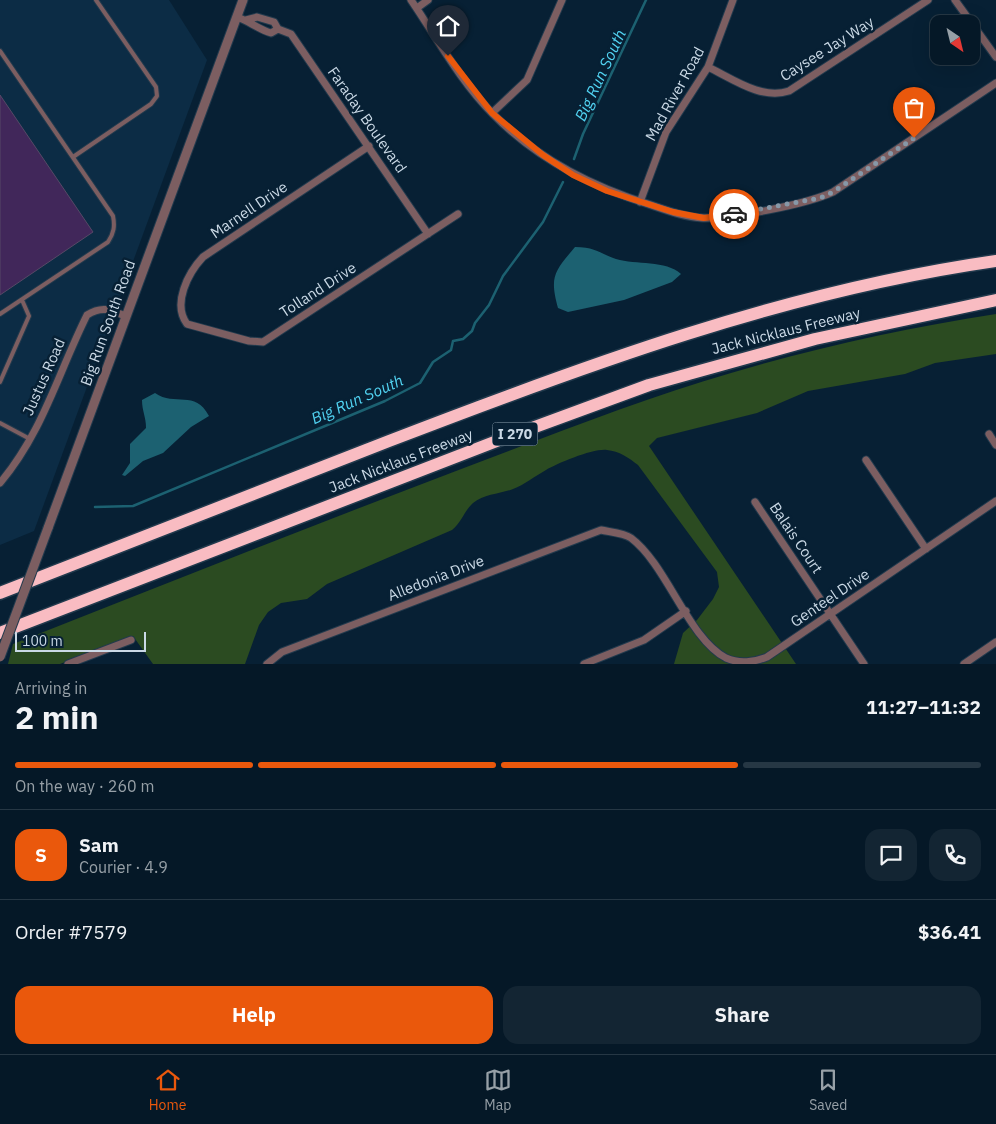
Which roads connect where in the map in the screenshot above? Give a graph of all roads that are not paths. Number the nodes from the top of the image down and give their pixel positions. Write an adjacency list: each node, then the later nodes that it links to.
1 (96, 0): 18 (lane)
2 (243, 0): 10 (street, Big Run South Road)
3 (411, 0): 9 (street)
4 (428, 0): 9 (street)
5 (562, 0): 16 (street)
6 (733, 0): 14 (street, Mad River Road)
7 (928, 0): 14 (street, Caysee Jay Way)
8 (955, 0): 13 (street)
9 (417, 8): 16 (street)
10 (242, 19): 11 (street); 11 (street, Faraday Boulevard); 26 (street, Big Run South Road)
11 (278, 29): 17 (street, Faraday Boulevard)
12 (0, 51): 18 (lane)
13 (996, 57)
14 (708, 67): 19 (street, Mad River Road)
15 (996, 83): 19 (street)
16 (492, 113): 19 (street)
17 (369, 146): 21 (street, Faraday Boulevard); 27 (street, Marnell Drive)
18 (73, 157): 23 (lane)
19 (640, 202)
20 (458, 214): 21 (street, Tolland Drive)
21 (428, 234): 27 (street, Tolland Drive)
22 (996, 261): 39 (highway, Jack Nicklaus Freeway / I 270)
23 (22, 300): 25 (lane); 28 (lane)
24 (996, 300): 42 (highway, Jack Nicklaus Freeway / I 270)
25 (0, 314)
26 (126, 316): 31 (street, Justus Road); 45 (street, Big Run South Road, bridge)
27 (184, 320)
28 (0, 382)
29 (0, 423): 31 (lane)
30 (989, 434): 32 (street)
31 (30, 439): 34 (street, Justus Road)
32 (996, 445)
33 (866, 460): 38 (street)
34 (0, 482)
35 (996, 501): 38 (street, Genteel Drive)
36 (755, 502): 41 (street, Balais Court)
37 (601, 530): 40 (street, Genteel Drive); 47 (street, Alledonia Drive)
38 (926, 549): 41 (street, Genteel Drive)
39 (0, 593)
40 (686, 611): 41 (street, Genteel Drive); 48 (street)
41 (831, 614): 49 (street, Balais Court)
42 (0, 633)
43 (131, 640): 46 (street)
44 (996, 642): 50 (street)
45 (0, 657)
46 (68, 664)
47 (267, 664)
48 (584, 664)
49 (864, 664)
50 (964, 664)

